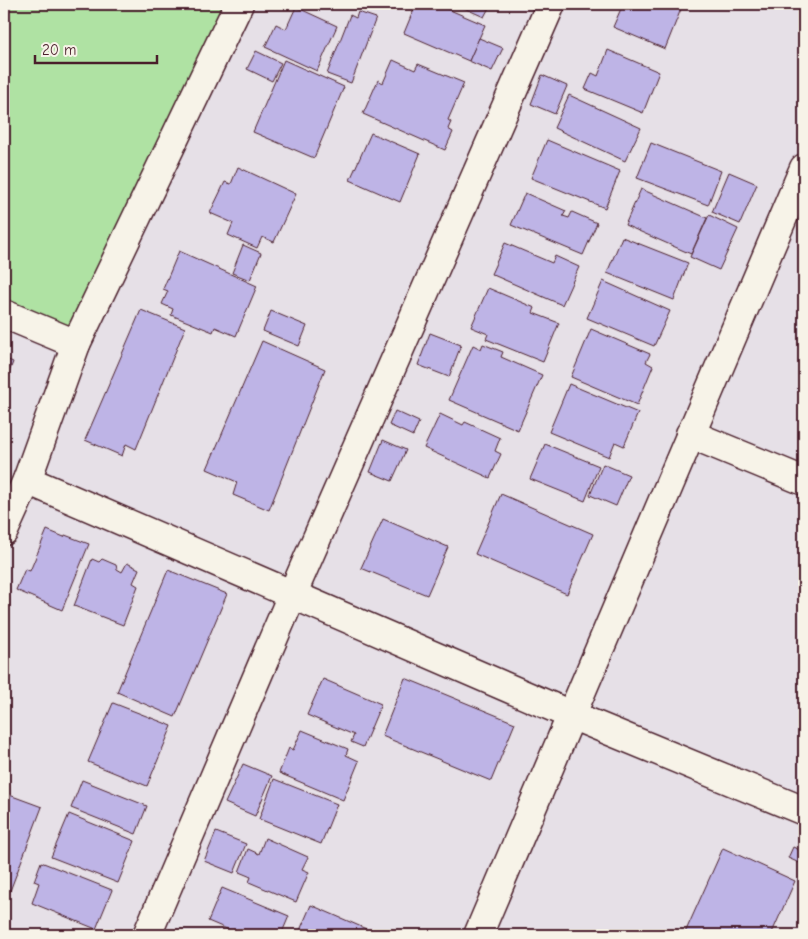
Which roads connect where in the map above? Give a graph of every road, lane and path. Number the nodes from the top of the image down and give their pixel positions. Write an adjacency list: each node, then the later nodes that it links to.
1 (239, 4): 5 (street)
2 (551, 4): 10 (street)
3 (802, 181): 6 (street)
4 (4, 314): 5 (street)
5 (76, 344): 7 (street)
6 (690, 434): 8 (street); 11 (street)
7 (27, 480): 9 (street); 10 (street)
8 (804, 481)
9 (4, 531)
10 (292, 595): 11 (street); 13 (street)
11 (571, 714): 12 (street); 14 (street)
12 (804, 811)
13 (147, 935)
14 (478, 935)

